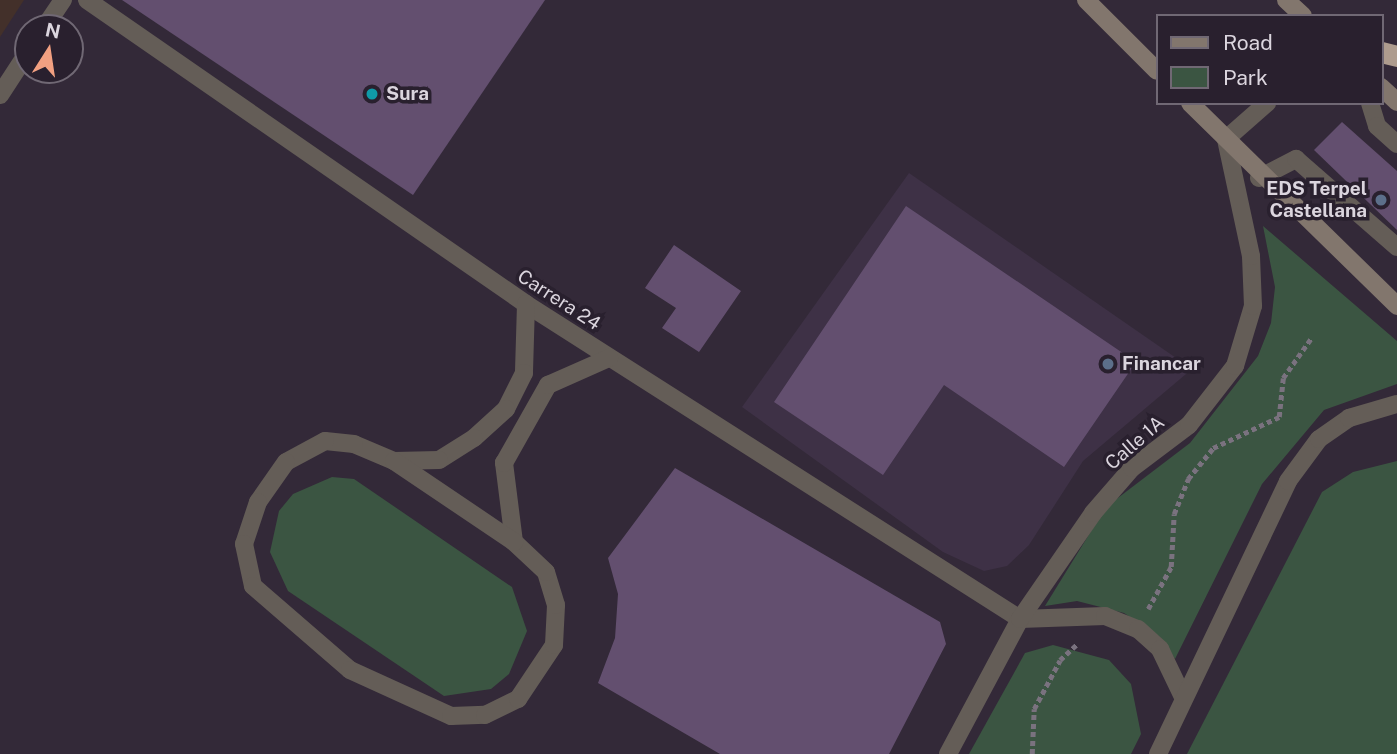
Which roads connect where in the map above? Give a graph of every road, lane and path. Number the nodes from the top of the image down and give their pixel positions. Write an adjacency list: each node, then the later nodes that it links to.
1 (87, 0): 17 (street, Carrera 24)
2 (1086, 0): 5 (main road)
3 (1286, 0): 4 (main road)
4 (1301, 14)
5 (1156, 70)
6 (14, 74): 8 (street)
7 (1383, 89): 9 (main road)
8 (0, 95)
9 (1397, 102)
10 (1192, 105): 13 (main road)
11 (1265, 105): 13 (street)
12 (1371, 105): 14 (street)
13 (1226, 139): 15 (main road); 25 (street, Calle 1A)
14 (1397, 144)
15 (1259, 178): 16 (street); 18 (main road)
16 (1397, 247)
17 (526, 304): 20 (street, Carrera 24); 22 (street)
18 (1397, 306)
19 (1312, 337): 24 (path)
20 (609, 358): 23 (street); 25 (street, Carrera 24)
21 (1397, 404): 26 (street)
22 (394, 461): 23 (street); 23 (street)
23 (514, 542)
24 (1105, 615): 25 (street); 26 (street); 28 (path)
25 (1020, 618): 27 (street, Calle 1A)
26 (1184, 699): 29 (street)
27 (948, 754)
28 (1032, 754)
29 (1158, 754)

